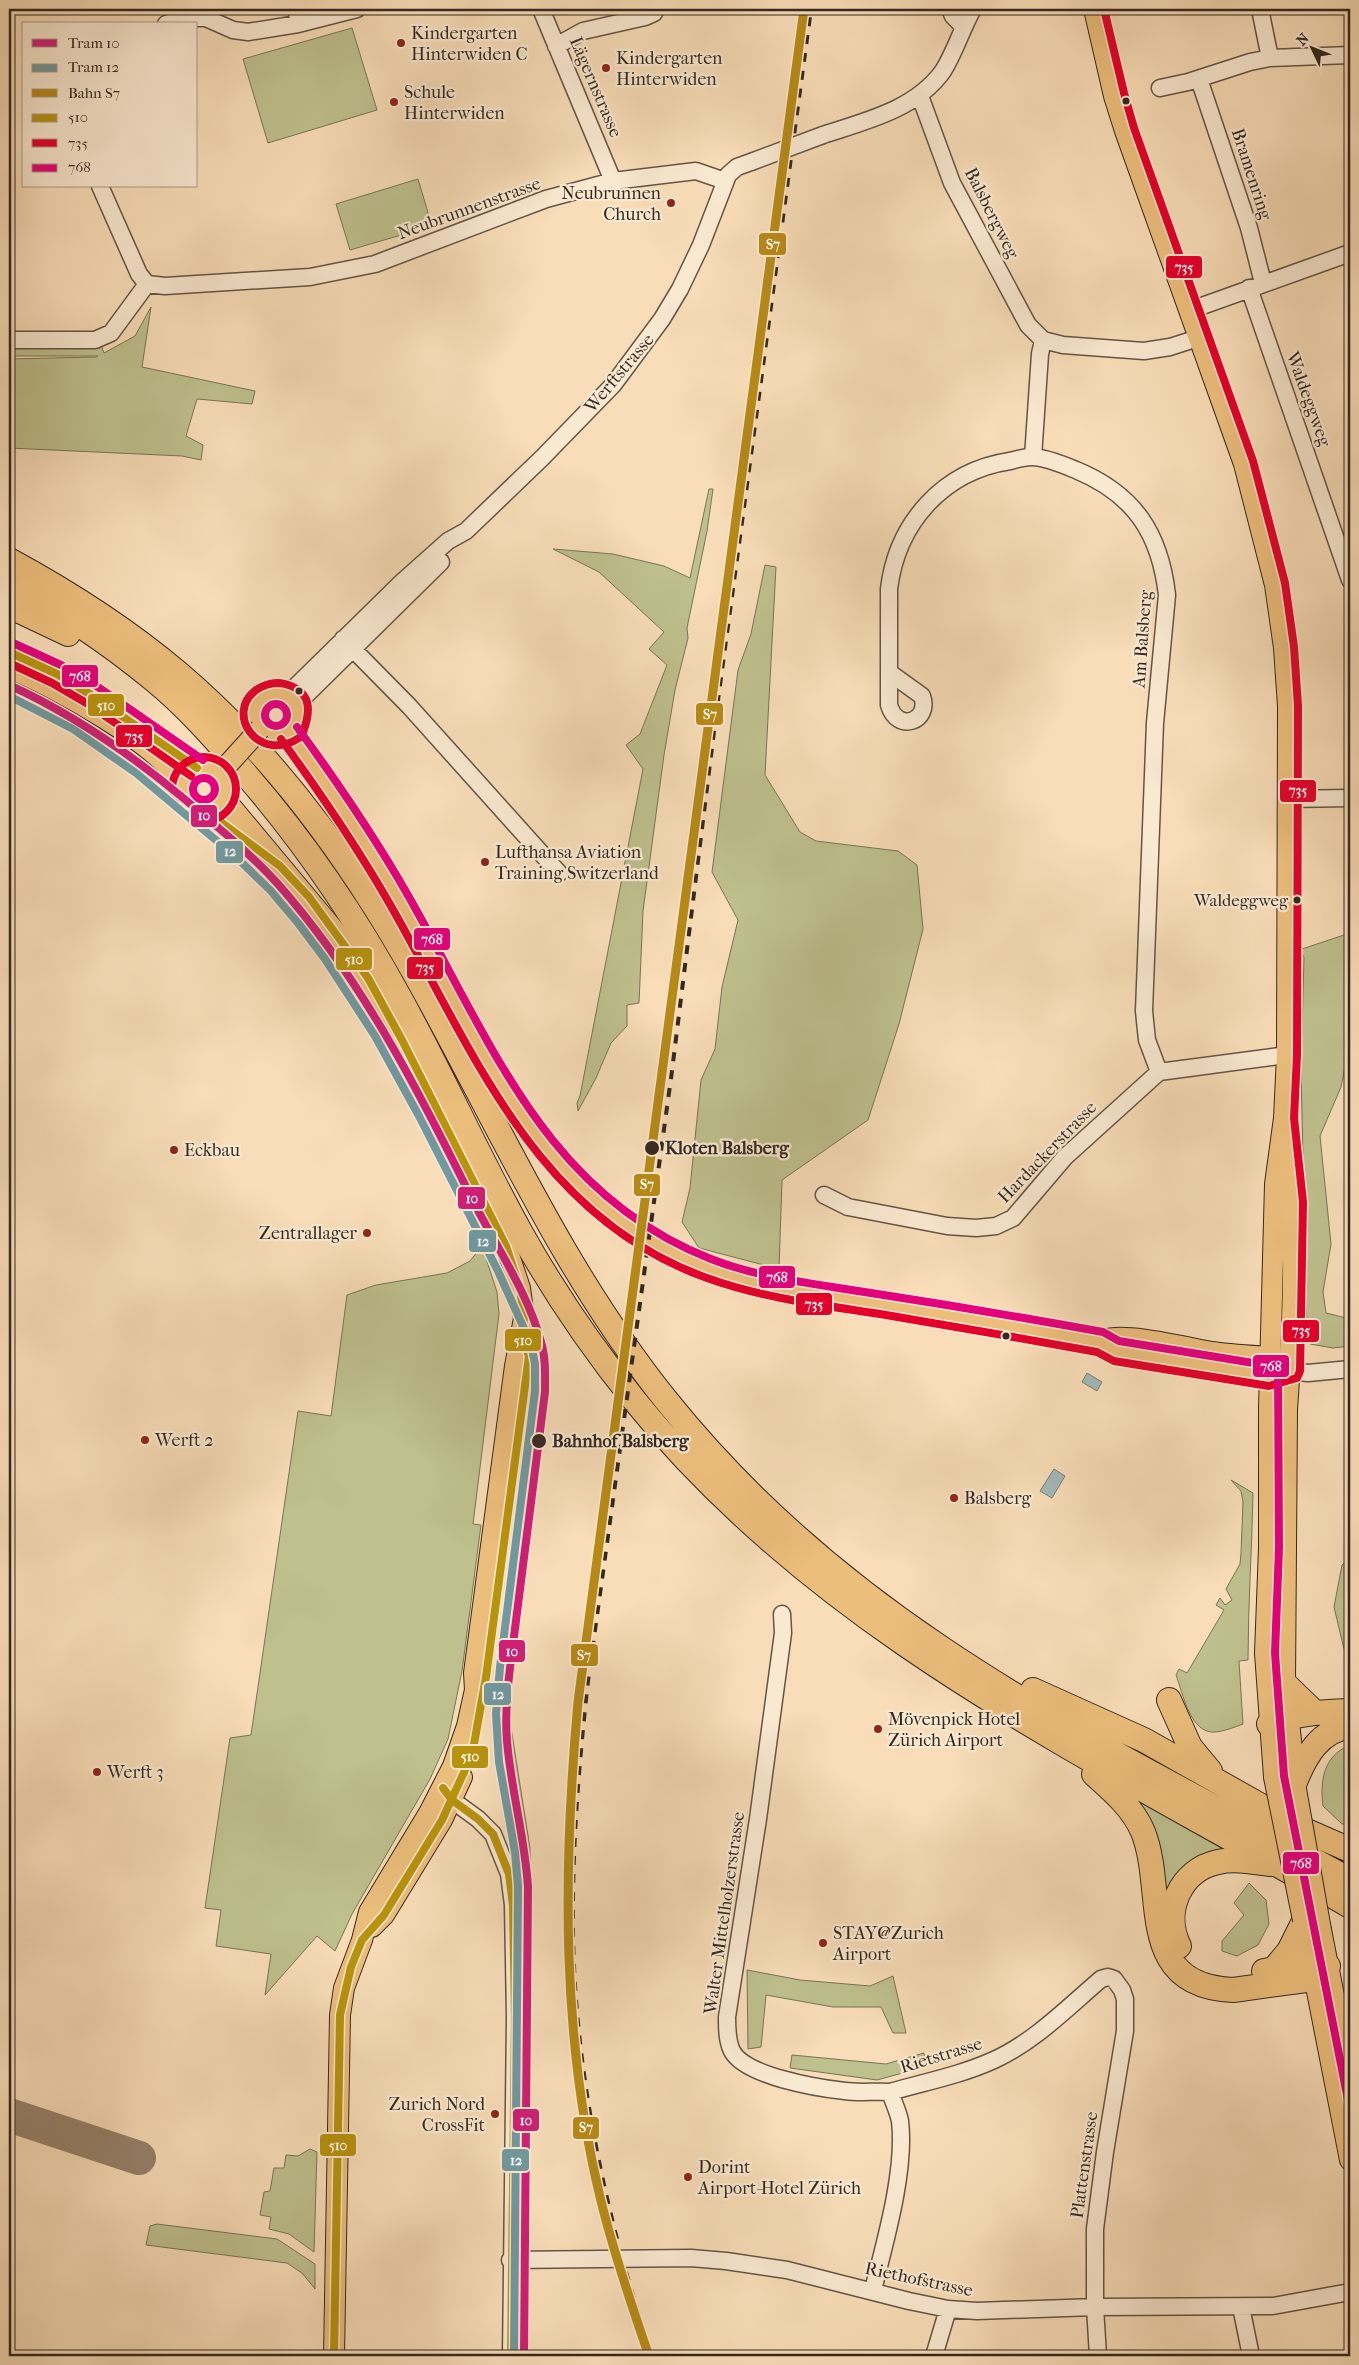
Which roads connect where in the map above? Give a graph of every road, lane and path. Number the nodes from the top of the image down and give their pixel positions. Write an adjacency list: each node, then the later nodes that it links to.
1 (356, 9): 9 (street)
2 (541, 9): 12 (street, Lägernstrasse)
3 (656, 9): 12 (street)
4 (950, 9): 11 (street)
5 (974, 9): 11 (street)
6 (1094, 9): 24 (main road)
7 (1260, 9): 14 (street)
8 (186, 13): 9 (street); 10 (street)
9 (297, 16)
10 (170, 22)
11 (963, 26): 17 (street)
12 (556, 46): 18 (street, Lägernstrasse)
13 (1350, 55): 14 (street)
14 (1270, 58): 15 (street)
15 (1199, 79): 16 (street); 23 (street, Bramenring)
16 (1160, 88)
17 (920, 96): 19 (street, bridge); 27 (street, Balsbergweg)
18 (613, 181): 19 (street, Neubrunnenstrasse); 22 (street, Neubrunnenstrasse)
19 (725, 181): 33 (street, Werftstrasse)
20 (101, 188): 22 (street)
21 (1350, 253): 23 (street)
22 (147, 284): 26 (street)
23 (1256, 286): 24 (street); 30 (street, Waldeggweg)
24 (1188, 310): 25 (main road)
25 (1198, 338): 27 (street); 46 (main road)
26 (9, 340)
27 (1043, 340): 28 (street)
28 (1033, 457): 36 (street, Am Balsberg); 51 (street, Am Balsberg)
29 (9, 560): 58 (highway)
30 (1350, 580)
31 (9, 583): 43 (highway)
32 (9, 606): 43 (highway)
33 (348, 643): 37 (street, Werftstrasse); 49 (street)
34 (9, 652): 40 (main road)
35 (9, 668): 42 (main road)
36 (890, 674)
37 (292, 700): 38 (main road); 39 (main road)
38 (260, 729): 39 (main road); 41 (main road, bridge)
39 (289, 733): 54 (main road)
40 (197, 768): 41 (main road); 42 (main road)
41 (221, 773): 44 (main road)
42 (182, 786): 47 (main road)
43 (260, 790): 64 (highway)
44 (224, 798): 47 (main road); 48 (main road)
45 (1350, 798): 46 (street)
46 (1288, 799): 50 (main road)
47 (206, 811): 48 (main road)
48 (280, 866): 67 (main road)
49 (559, 873)
50 (1287, 1055): 51 (street); 52 (main road)
51 (1159, 1072): 53 (street, Hardackerstrasse)
52 (1284, 1118): 54 (main road); 56 (main road)
53 (824, 1195)
54 (1270, 1367): 56 (main road); 62 (main road)
55 (1350, 1369): 56 (street)
56 (1290, 1371): 59 (main road)
57 (782, 1614): 77 (street, Walter Mittelholzerstrasse)
58 (938, 1646): 63 (highway); 70 (highway)
59 (1285, 1684): 60 (highway); 62 (main road)
60 (1314, 1712): 61 (highway); 62 (highway)
61 (1347, 1722): 62 (highway); 65 (highway)
62 (1281, 1723): 65 (main road)
63 (1144, 1740): 66 (highway); 66 (highway)
64 (1064, 1746): 69 (highway); 74 (highway)
65 (1288, 1783): 72 (main road, bridge)
66 (1228, 1788): 68 (highway)
67 (448, 1794): 79 (street); 85 (main road)
68 (1345, 1846)
69 (1279, 1865): 71 (highway); 73 (highway)
70 (1350, 1880)
71 (1350, 1906)
72 (1309, 1925): 73 (highway); 74 (main road)
73 (1274, 1969): 74 (highway)
74 (1318, 1969): 76 (main road); 78 (main road)
75 (1118, 1982): 77 (street, Rietstrasse); 82 (street, Plattenstrasse)
76 (1350, 2077)
77 (890, 2092): 80 (street, Rietstrasse)
78 (1350, 2160)
79 (510, 2260): 80 (street, Riethofstrasse); 86 (street)
80 (873, 2290): 84 (street, Riethofstrasse)
81 (1350, 2292): 83 (street, Riethofstrasse)
82 (1095, 2307): 83 (street, Riethofstrasse); 84 (street, Riethofstrasse); 88 (street, Plattenstrasse)
83 (1241, 2307): 89 (street)
84 (948, 2309): 87 (street)
85 (334, 2356)
86 (511, 2356)
87 (934, 2356)
88 (1098, 2356)
89 (1252, 2356)

